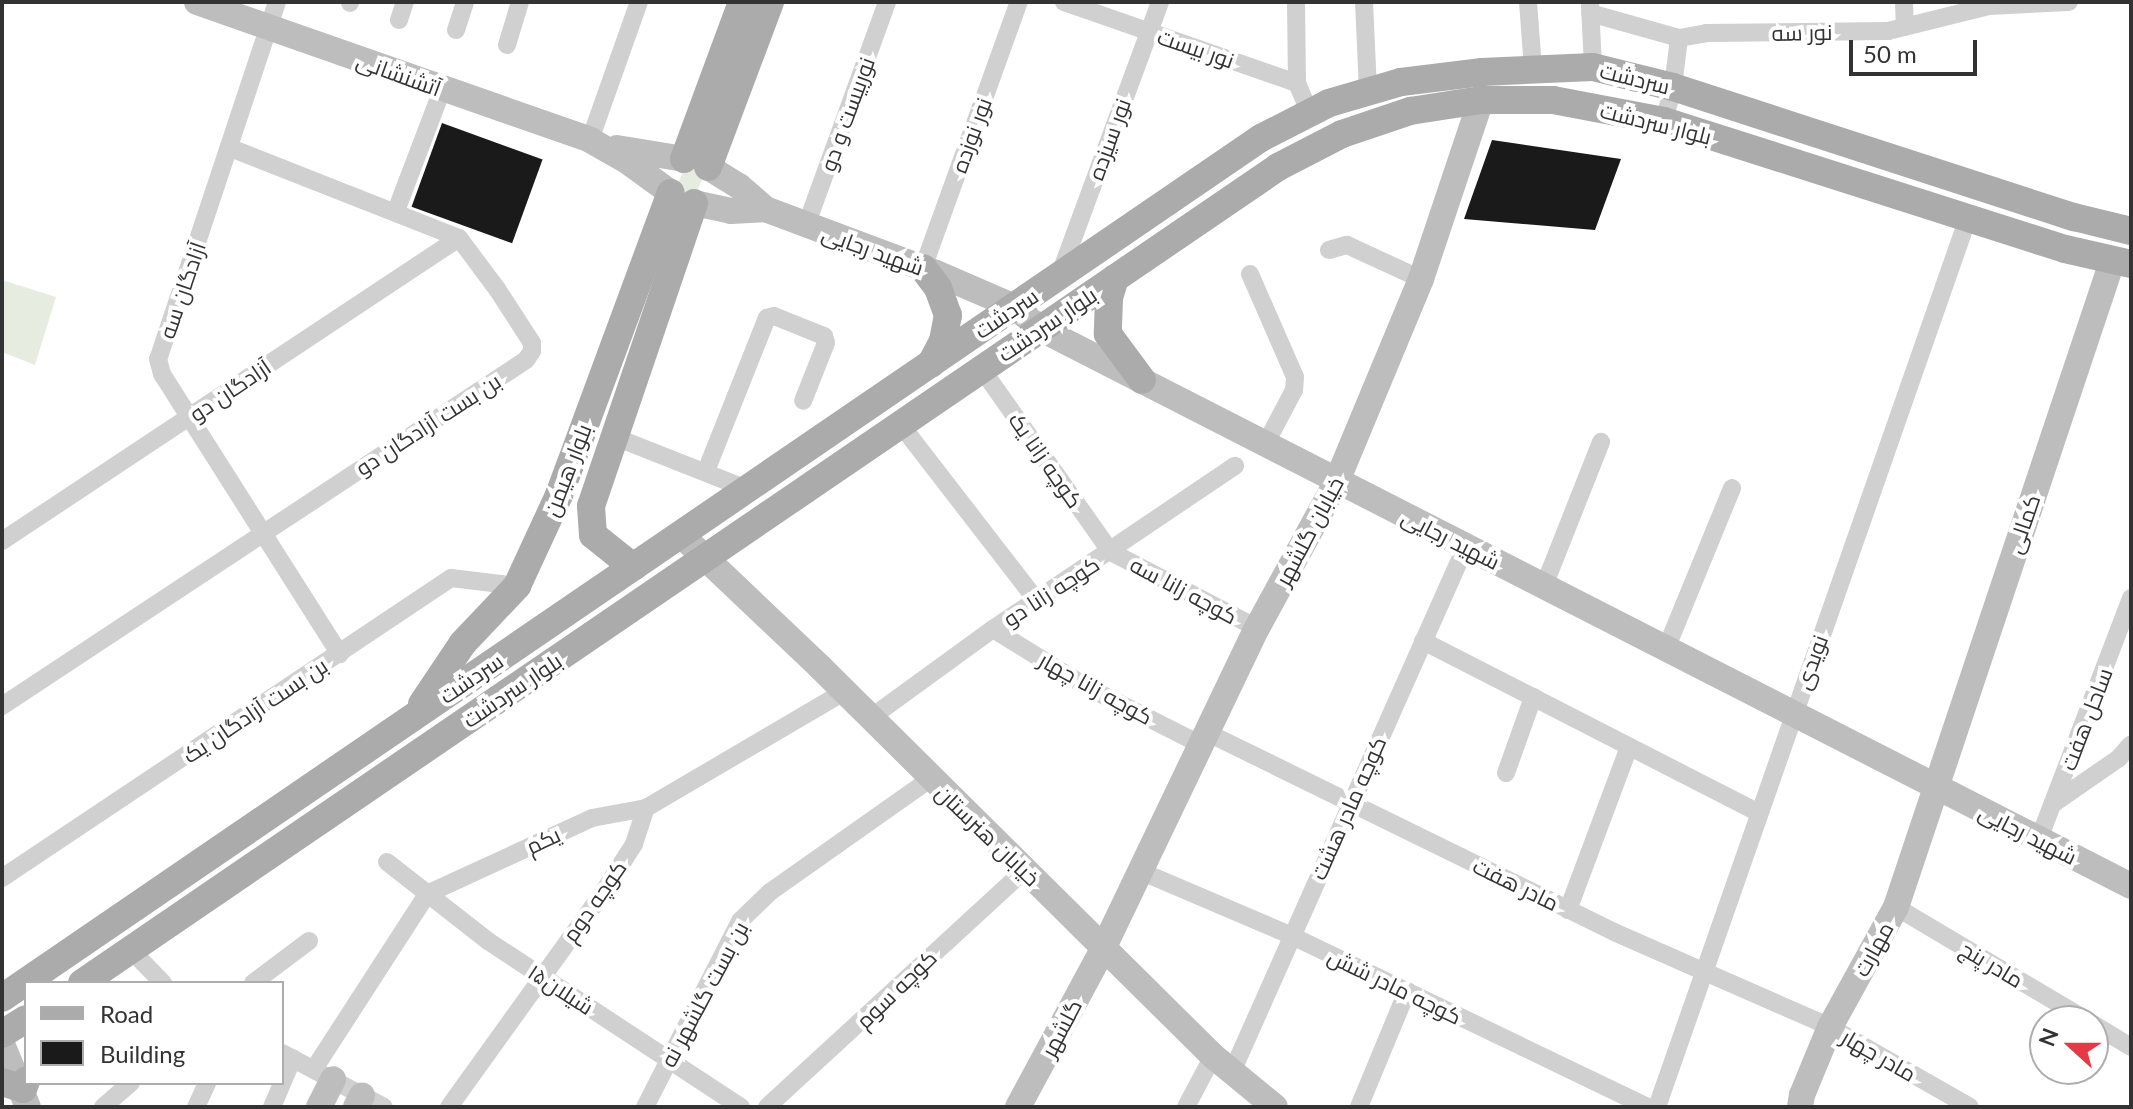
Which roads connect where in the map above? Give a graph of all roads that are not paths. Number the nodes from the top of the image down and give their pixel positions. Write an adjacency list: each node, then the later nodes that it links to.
1 (197, 2): 21 (main road, آتشنشانی)
2 (277, 2): 21 (street, آزادگان سه)
3 (465, 2): 22 (street)
4 (520, 2): 25 (street)
5 (639, 2): 35 (street)
6 (742, 2): 37 (main road)
7 (770, 2): 37 (main road)
8 (887, 2): 42 (street, نوربیست و دو)
9 (998, 2): 18 (street)
10 (1064, 2): 23 (street, نور بیست)
11 (1160, 2): 23 (street, نور سیزده)
12 (1296, 2): 28 (street)
13 (1364, 2): 31 (street)
14 (1528, 2): 27 (street)
15 (1904, 2): 20 (street)
16 (2069, 2): 17 (street, نور سه)
17 (1989, 4): 20 (street, نور سه)
18 (1018, 5): 47 (street, نور نوزده)
19 (1590, 8): 24 (street); 26 (street)
20 (1905, 27): 24 (street, نور سه)
21 (269, 28): 30 (main road, آتشنشانی); 36 (street, آزادگان سه)
22 (456, 30)
23 (1149, 32): 28 (street, نور بیست); 49 (street, نور سیزده)
24 (1679, 38): 29 (street)
25 (507, 45)
26 (1593, 67): 27 (main road, سردشت); 29 (main road, سردشت)
27 (1533, 69): 31 (main road, سردشت)
28 (1297, 83): 33 (street)
29 (1673, 87): 34 (street); 43 (main road, سردشت)
30 (442, 90): 35 (main road, آتشنشانی); 40 (street)
31 (1368, 90): 33 (main road, سردشت)
32 (1481, 100): 34 (main road, بلوار سردشت); 50 (main road, بلوار سردشت); 51 (main road, خیابان گلشهر)
33 (1310, 113): 49 (main road, سردشت)
34 (1664, 121): 41 (main road, بلوار سردشت)
35 (596, 143): 37 (main road, آتشنشانی); 38 (main road, آتشنشانی)
36 (230, 148): 40 (street); 58 (street, آزادگان سه)
37 (696, 163): 38 (main road); 39 (main road, شهید رجایی)
38 (683, 198): 39 (main road, شهید رجایی); 60 (main road, بلوار هیمن); 75 (main road, بلوار هیمن)
39 (765, 209): 42 (main road, شهید رجایی)
40 (396, 211): 44 (street)
41 (1968, 218): 46 (main road, بلوار سردشت); 87 (street, نویدی)
42 (806, 226): 47 (main road, شهید رجایی)
43 (2127, 228)
44 (459, 238): 58 (street, آزادگان دو); 68 (street, بن بست آزادگان دو)
45 (1329, 250): 51 (street)
46 (2122, 263): 95 (main road, کمالی)
47 (923, 268): 52 (main road, شهید رجایی); 54 (main road)
48 (1250, 274): 62 (street)
49 (1059, 277): 52 (main road, سردشت)
50 (1115, 278): 53 (main road, بلوار سردشت); 56 (main road)
51 (1421, 279): 65 (main road, خیابان گلشهر)
52 (1015, 307): 53 (main road, شهید رجایی); 54 (main road, سردشت)
53 (1041, 329): 55 (main road, بلوار سردشت); 56 (main road, شهید رجایی)
54 (931, 364): 67 (main road, سردشت)
55 (981, 368): 59 (main road, بلوار سردشت); 72 (street, کوچه زانا یک)
56 (1142, 380): 62 (main road, شهید رجایی)
57 (803, 401): 64 (street)
58 (190, 416): 68 (street, آزادگان سه); 70 (street, آزادگان دو)
59 (901, 425): 73 (main road, بلوار سردشت); 78 (street)
60 (615, 437): 64 (street); 74 (main road, بلوار هیمن)
61 (1601, 442): 76 (street)
62 (1266, 443): 65 (main road, شهید رجایی)
63 (1235, 466): 72 (street, کوچه زانا دو)
64 (706, 471): 67 (street)
65 (1337, 481): 71 (main road, شهید رجایی); 79 (main road, خیابان گلشهر)
66 (1732, 488): 82 (street)
67 (747, 489): 69 (main road, سردشت)
68 (263, 532): 83 (street, آزادگان سه); 86 (street, بن بست آزادگان دو)
69 (681, 535): 73 (main road, خیابان هنرستان); 74 (main road, سردشت)
70 (2, 541)
71 (1466, 546): 76 (main road, شهید رجایی); 81 (street, کوچه مادر هشت)
72 (1111, 552): 78 (street, کوچه زانا دو); 79 (street, کوچه زانا سه)
73 (705, 558): 84 (main road, خیابان هنرستان); 112 (main road, بلوار سردشت)
74 (633, 567): 88 (main road, سردشت)
75 (517, 586): 83 (street, بن بست آزادگان یک); 88 (main road, بلوار هیمن)
76 (1544, 586): 82 (main road, شهید رجایی)
77 (2131, 598): 97 (street, ساحل هفت)
78 (1038, 602): 80 (street, کوچه زانا دو)
79 (1257, 628): 90 (main road, خیابان گلشهر)
80 (993, 629): 89 (street, کوچه زانا دو); 90 (street, کوچه زانا چهار)
81 (1423, 641): 85 (street); 96 (street, کوچه مادر هشت)
82 (1666, 649): 87 (main road, شهید رجایی)
83 (340, 654): 104 (street, بن بست آزادگان یک)
84 (842, 693): 89 (main road, خیابان هنرستان); 98 (street, یکم)
85 (1533, 697): 91 (street); 93 (street)
86 (2, 706)
87 (1792, 714): 95 (main road, شهید رجایی); 99 (street, نویدی)
88 (412, 718): 115 (main road, سردشت)
89 (869, 719): 94 (main road, خیابان هنرستان)
90 (1203, 738): 96 (street, مادر هفت); 103 (main road, خیابان گلشهر)
91 (1629, 747): 99 (street); 108 (street)
92 (2127, 756): 97 (street)
93 (1506, 773)
94 (930, 779): 102 (main road, خیابان هنرستان); 130 (street, بن بست گلشهر نه)
95 (1934, 785): 100 (main road, شهید رجایی); 107 (main road, مهارت)
96 (1350, 803): 108 (street, مادر هفت); 109 (street, کوچه مادر هشت)
97 (2054, 803): 100 (street, ساحل هفت)
98 (646, 808): 106 (street, یکم); 114 (street, کوچه دوم)
99 (1759, 813): 113 (street, نویدی)
100 (2039, 839): 105 (main road, شهید رجایی)
101 (387, 862): 106 (street, شیلان۱۵)
102 (1024, 871): 111 (main road, خیابان هنرستان); 145 (street, کوچه سوم)
103 (1140, 871): 109 (street, کوچه مادر شش); 111 (main road, خیابان گلشهر)
104 (2, 878)
105 (2131, 886)
106 (427, 894): 114 (street, شیلان۱۵); 132 (street)
107 (1896, 907): 122 (street, مادر پنج); 124 (main road, مهارت)
108 (1568, 910): 113 (street, مادر هفت)
109 (1290, 935): 120 (street, کوچه مادر شش); 131 (street, کوچه مادر هشت)
110 (309, 941): 118 (street)
111 (1103, 949): 131 (main road, خیابان هنرستان); 146 (main road, گلشهر)
112 (131, 950): 116 (main road, بلوار سردشت); 117 (street)
113 (1706, 971): 124 (street, مادر هفت); 151 (street, نویدی)
114 (540, 976): 130 (street, شیلان۱۵); 142 (street, کوچه دوم)
115 (27, 981)
116 (85, 981)
117 (161, 981)
118 (256, 981)
119 (24, 983): 121 (main road, سردشت)
120 (1407, 991): 149 (street); 150 (street, کوچه مادر شش)
121 (2, 998)
122 (2061, 1005)
123 (24, 1020): 125 (main road)
124 (1830, 1027): 152 (main road, مهارت); 153 (street, مادر چهار)
125 (2, 1034)
126 (2109, 1034): 128 (street, مادر پنج)
127 (2, 1044): 136 (main road)
128 (2131, 1047)
129 (288, 1056): 132 (street)
130 (671, 1059): 143 (street, بن بست گلشهر نه); 144 (street, شیلان۱۵)
131 (1223, 1064): 147 (street, کوچه مادر هشت); 148 (main road, خیابان هنرستان)
132 (323, 1074): 137 (street); 141 (main road)
133 (129, 1085): 138 (street)
134 (206, 1085): 139 (street)
135 (279, 1085): 140 (street)
136 (20, 1090)
137 (368, 1103)
138 (103, 1107)
139 (196, 1107)
140 (272, 1107)
141 (319, 1107)
142 (449, 1107)
143 (645, 1107)
144 (741, 1107)
145 (767, 1107)
146 (1018, 1107)
147 (1186, 1107)
148 (1275, 1107)
149 (1359, 1107)
150 (1647, 1107)
151 (1657, 1107)
152 (1800, 1107)
153 (1970, 1107)

